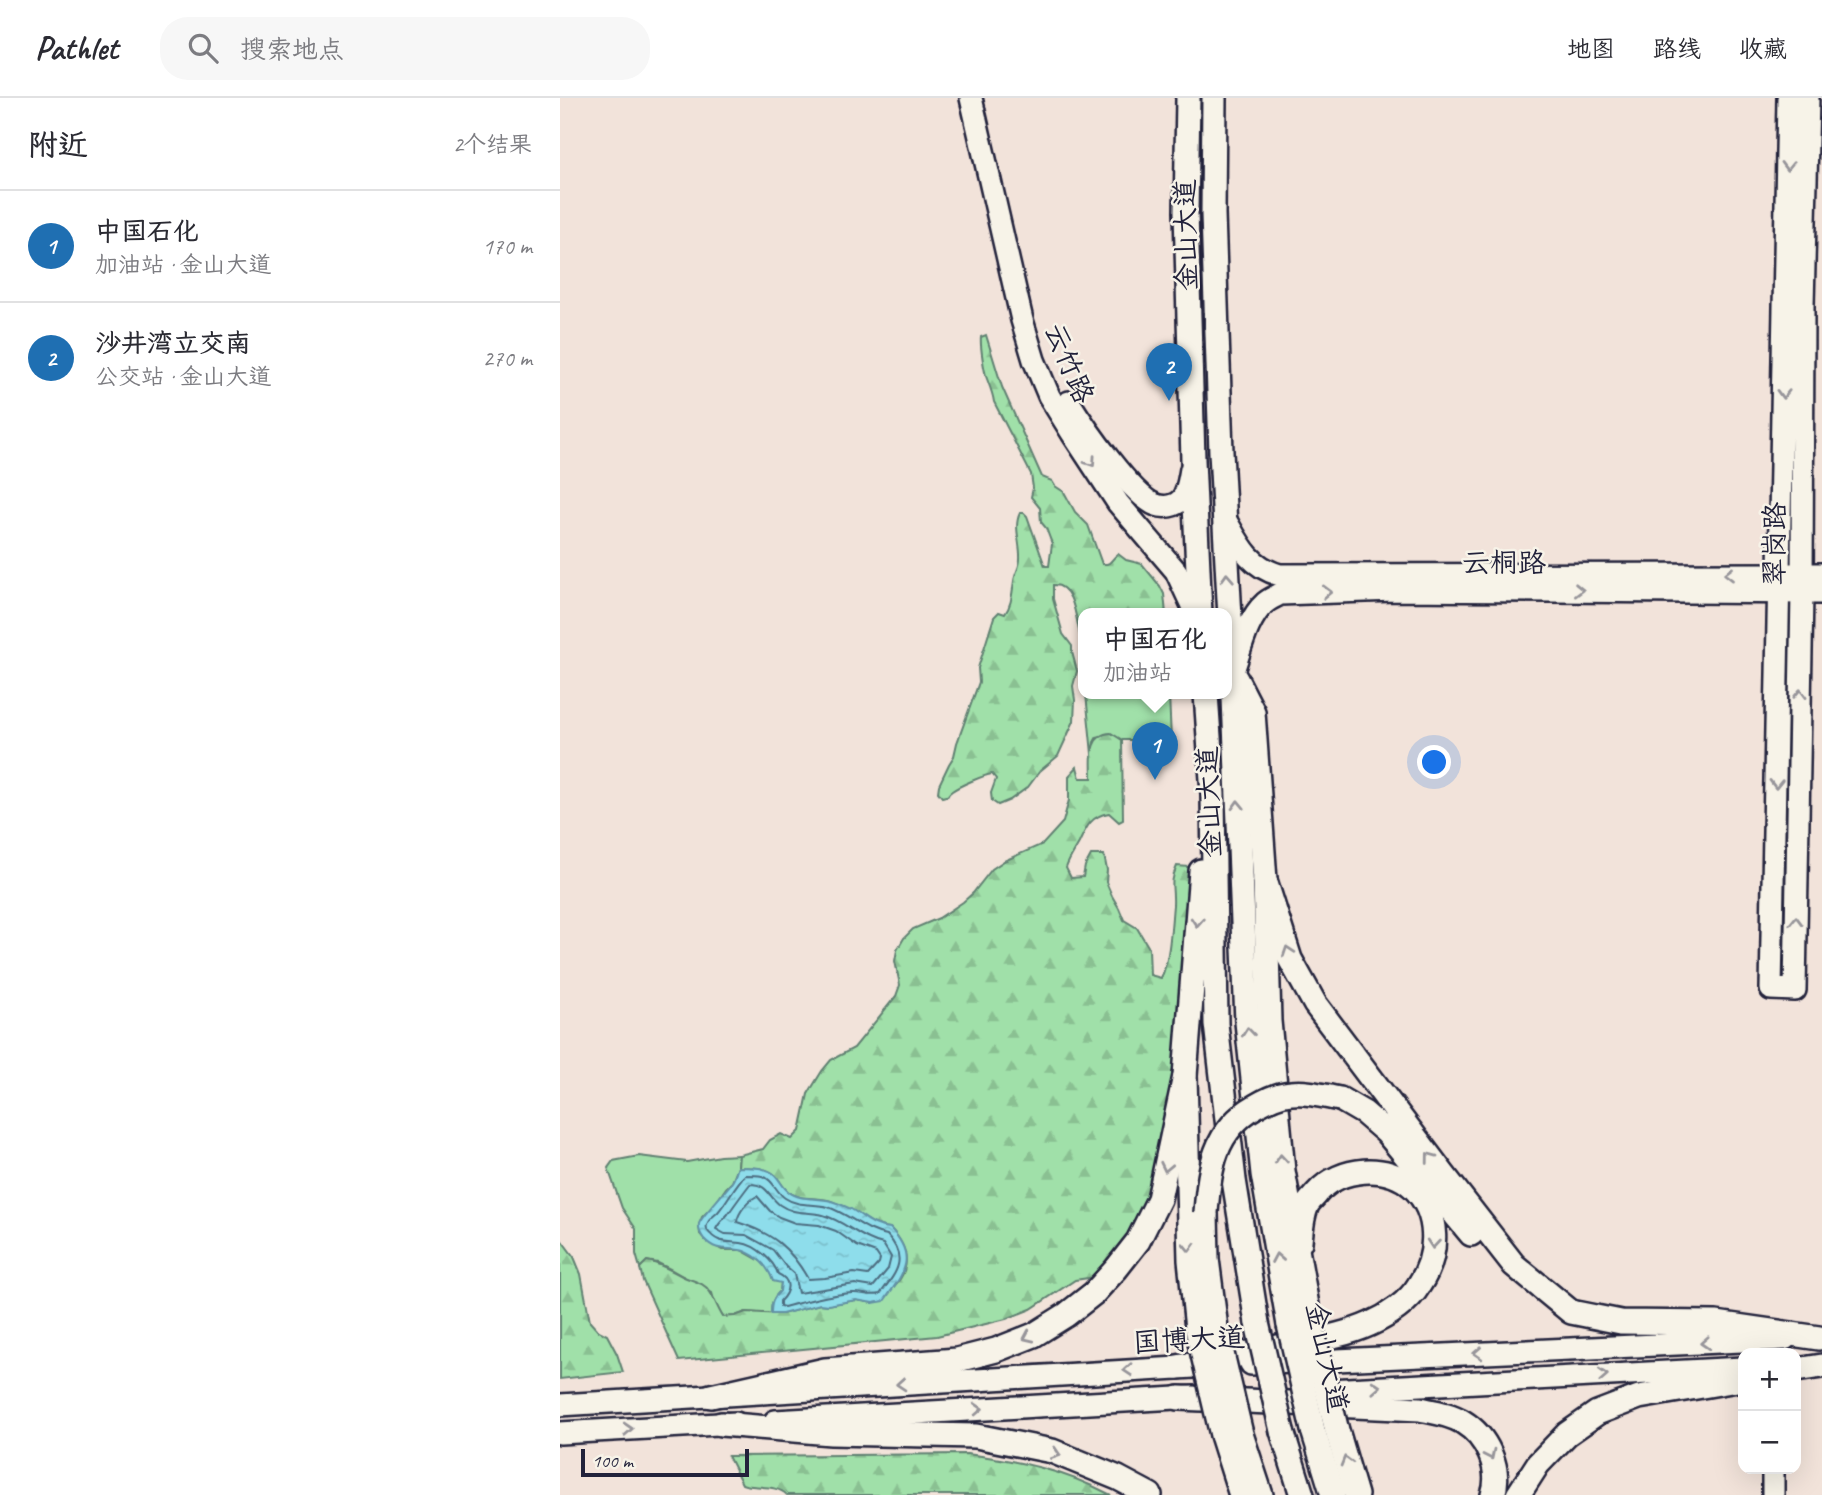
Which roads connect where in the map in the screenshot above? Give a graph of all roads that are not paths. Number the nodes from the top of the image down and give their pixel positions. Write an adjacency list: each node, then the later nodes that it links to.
1 (971, 98): 11 (main road, 云竹路, one-way to 11)
2 (983, 98): 7 (main road, 云竹路)
3 (1188, 98): 7 (highway, 金山大道)
4 (1214, 98): 8 (highway, 金山大道)
5 (1788, 98): 9 (main road, 翠岗路, one-way to 9)
6 (1808, 98): 10 (main road, 翠岗路)
7 (1193, 460): 12 (highway, 金山大道)
8 (1224, 517): 9 (main road, 云桐路, one-way to 8); 13 (highway, 金山大道, one-way to 8)
9 (1780, 584): 10 (main road, 云桐路); 10 (main road, 翠岗路, one-way to 10); 15 (main road, 云桐路, one-way to 9)
10 (1812, 584)
11 (1195, 608)
12 (1198, 608)
13 (1229, 608)
14 (1232, 656): 15 (highway, 金山大道, one-way to 14)
15 (1233, 673): 18 (highway); 22 (highway, 金山大道, one-way to 15)
16 (1206, 699): 17 (highway, 金山大道)
17 (1210, 756): 19 (highway, one-way to 19); 42 (highway, 金山大道, bridge)
18 (1265, 880): 20 (highway, one-way to 18); 21 (highway, one-way to 18)
19 (1185, 1076): 23 (highway, one-way to 23); 30 (highway, one-way to 30)
20 (1298, 1259): 22 (highway); 26 (highway, one-way to 26)
21 (1571, 1312): 23 (highway, bridge); 24 (highway)
22 (1300, 1324): 43 (highway, 金山大道, bridge); 44 (highway, one-way to 22, bridge)
23 (1207, 1328): 35 (highway, bridge)
24 (1820, 1338): 26 (main road, 国博大道, one-way to 26)
25 (1822, 1365): 27 (highway)
26 (1177, 1367): 30 (main road, 国博大道, one-way to 30)
27 (1801, 1367)
28 (1738, 1368): 31 (main road, 国博大道, one-way to 28)
29 (1738, 1380): 36 (highway)
30 (711, 1396): 32 (main road, 国博大道)
31 (1179, 1398): 33 (main road, 国博大道, one-way to 31); 45 (highway, one-way to 45)
32 (560, 1405)
33 (721, 1424): 34 (main road, 国博大道, one-way to 33); 39 (highway, one-way to 39)
34 (560, 1433)
35 (1232, 1434): 40 (highway); 41 (highway)
36 (1567, 1434): 46 (highway); 47 (highway)
37 (1773, 1474): 48 (main road)
38 (1788, 1474): 49 (main road)
39 (1150, 1495)
40 (1241, 1495)
41 (1261, 1495)
42 (1302, 1495)
43 (1334, 1495)
44 (1356, 1495)
45 (1493, 1495)
46 (1518, 1495)
47 (1534, 1495)
48 (1773, 1495)
49 (1787, 1495)

